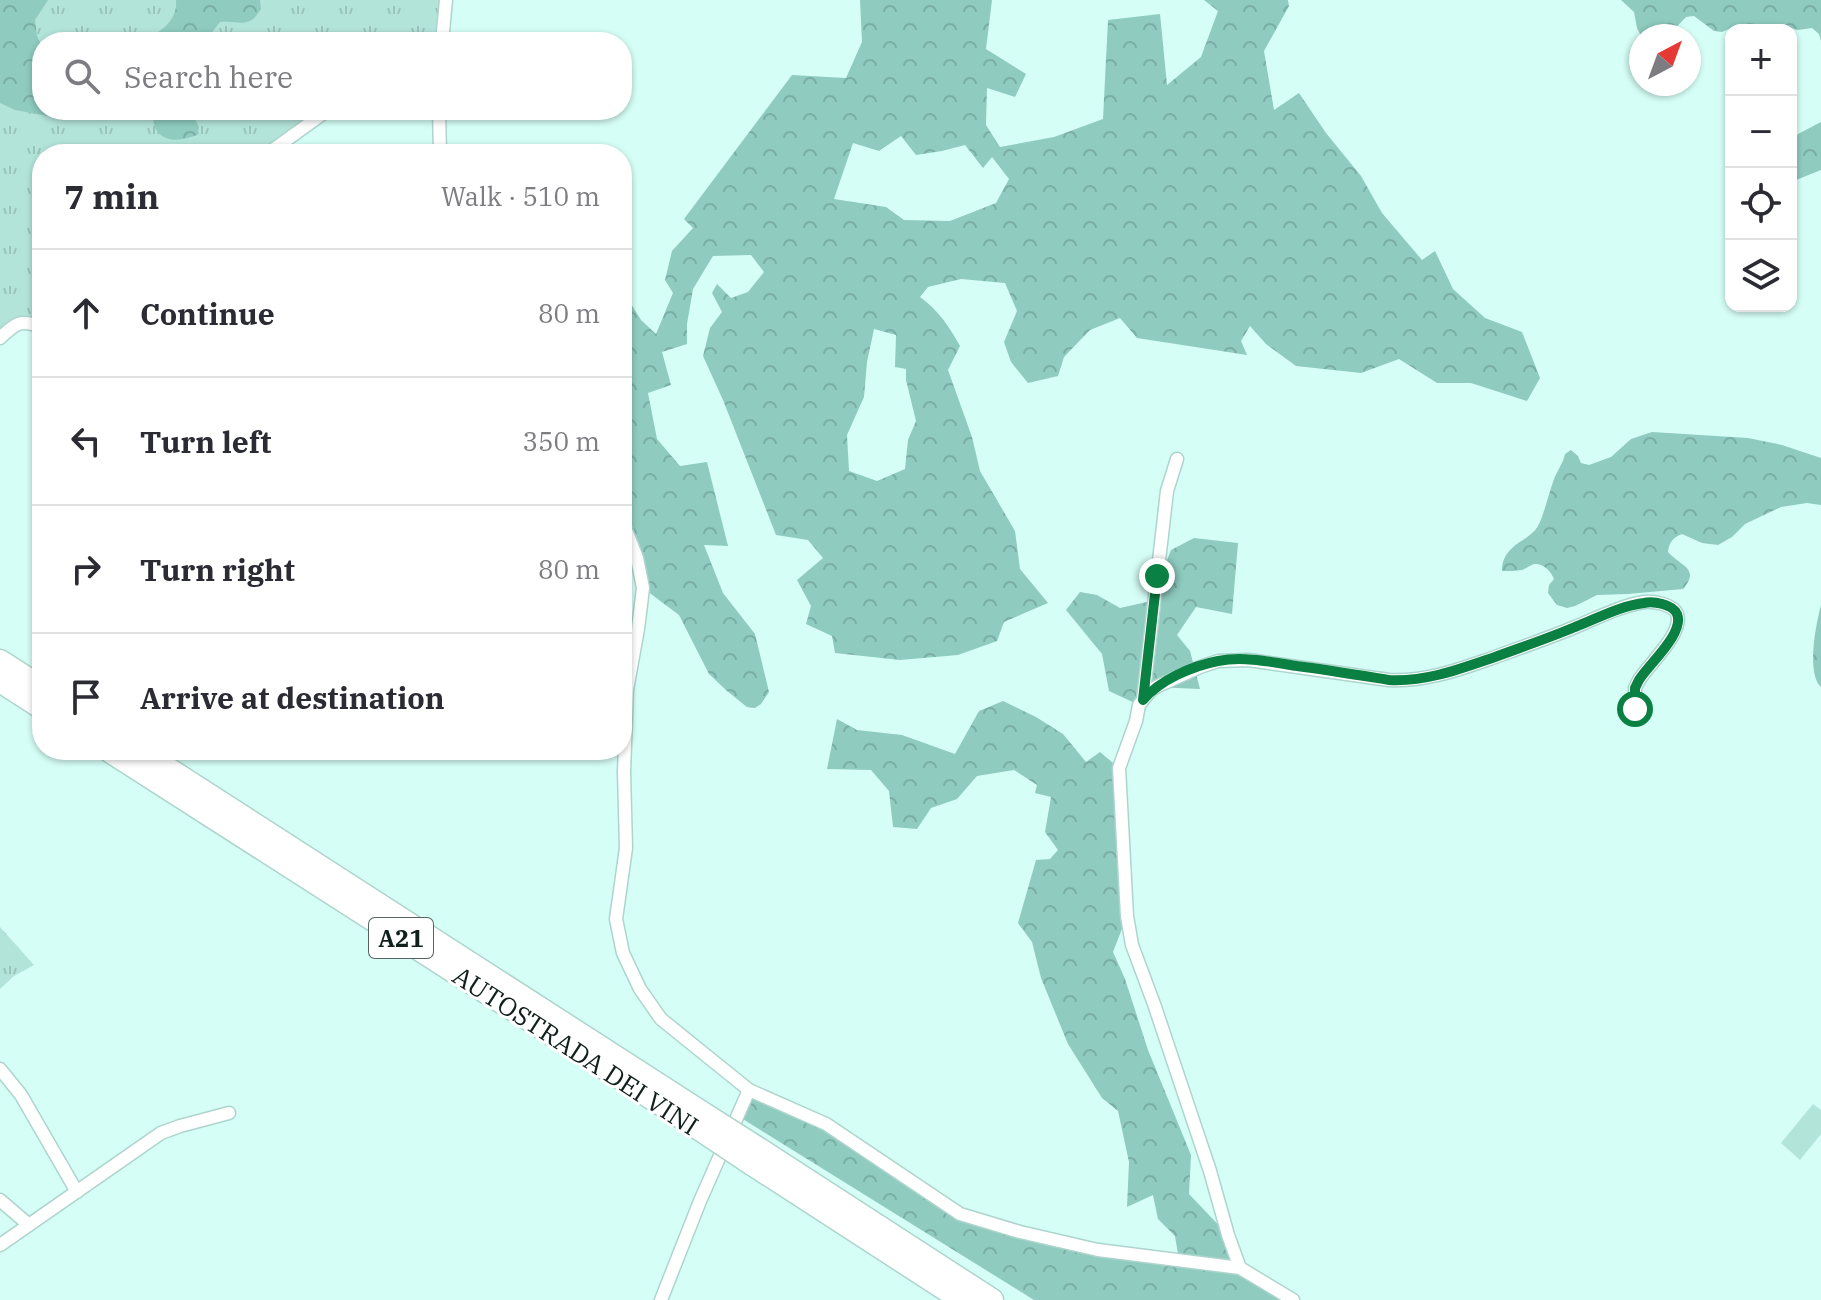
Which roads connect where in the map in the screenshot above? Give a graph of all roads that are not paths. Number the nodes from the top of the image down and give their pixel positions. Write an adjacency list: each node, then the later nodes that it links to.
1 (446, 0): 2 (street)
2 (443, 32)
3 (314, 120): 5 (street)
4 (439, 120): 6 (street)
5 (281, 144)
6 (440, 144)
7 (32, 323): 8 (street)
8 (0, 338)
9 (1177, 459): 15 (street)
10 (632, 545): 12 (street)
11 (0, 661): 14 (highway)
12 (632, 662)
13 (0, 681): 14 (highway)
14 (30, 687)
15 (1143, 700): 16 (street); 29 (street)
16 (1635, 709)
17 (124, 760): 23 (highway, AUTOSTRADA DEI VINI / A21)
18 (154, 760): 23 (highway, AUTOSTRADA DEI VINI / A21)
19 (624, 760): 21 (street)
20 (0, 1069): 25 (street)
21 (749, 1090): 29 (street); 30 (street)
22 (229, 1113): 25 (street)
23 (699, 1120): 24 (highway, AUTOSTRADA DEI VINI / A21, bridge)
24 (755, 1156): 31 (highway, AUTOSTRADA DEI VINI / A21); 32 (highway, AUTOSTRADA DEI VINI / A21)
25 (77, 1192): 27 (street)
26 (0, 1200): 27 (street)
27 (29, 1225): 28 (street)
28 (0, 1245)
29 (1240, 1268): 33 (street)
30 (661, 1300)
31 (962, 1300)
32 (992, 1300)
33 (1293, 1300)

